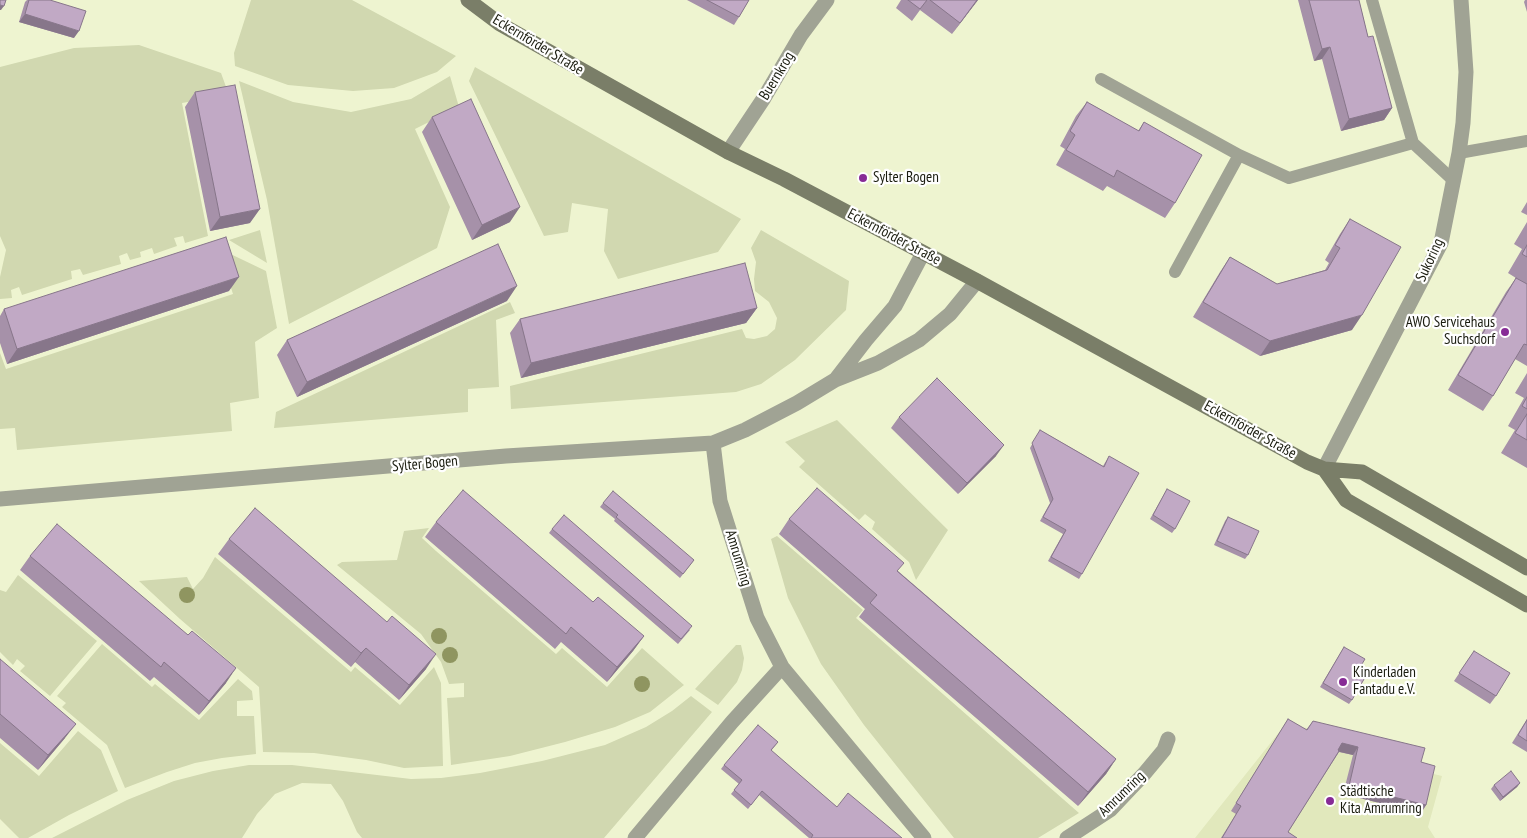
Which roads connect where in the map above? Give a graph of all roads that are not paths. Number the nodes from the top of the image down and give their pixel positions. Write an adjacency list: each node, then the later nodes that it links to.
1 (468, 0): 8 (street, Eckernförder Straße)
2 (827, 0): 8 (street, Buernkrog)
3 (1372, 0): 7 (lane)
4 (1461, 0): 9 (street, Sukoring)
5 (1101, 78): 10 (lane)
6 (1527, 141): 9 (lane)
7 (1413, 144): 10 (lane); 11 (lane)
8 (728, 152): 12 (street, Eckernförder Straße)
9 (1459, 153): 11 (street, Sukoring)
10 (1239, 155): 13 (lane)
11 (1453, 180): 17 (street, Sukoring)
12 (923, 253): 14 (street, Eckernförder Straße); 15 (street, Sylter Bogen)
13 (1175, 272)
14 (977, 281): 15 (street, Sylter Bogen); 17 (street, Eckernförder Straße)
15 (836, 380): 16 (street, Sylter Bogen)
16 (712, 443): 18 (street, Sylter Bogen); 21 (street, Amrumring)
17 (1324, 470): 19 (street, Eckernförder Straße); 20 (street, Eckernförder Straße)
18 (0, 499)
19 (1527, 568)
20 (1527, 605)
21 (782, 667): 23 (street); 24 (street, Amrumring)
22 (1168, 739): 25 (street, Amrumring)
23 (635, 838)
24 (924, 838)
25 (1067, 838)

